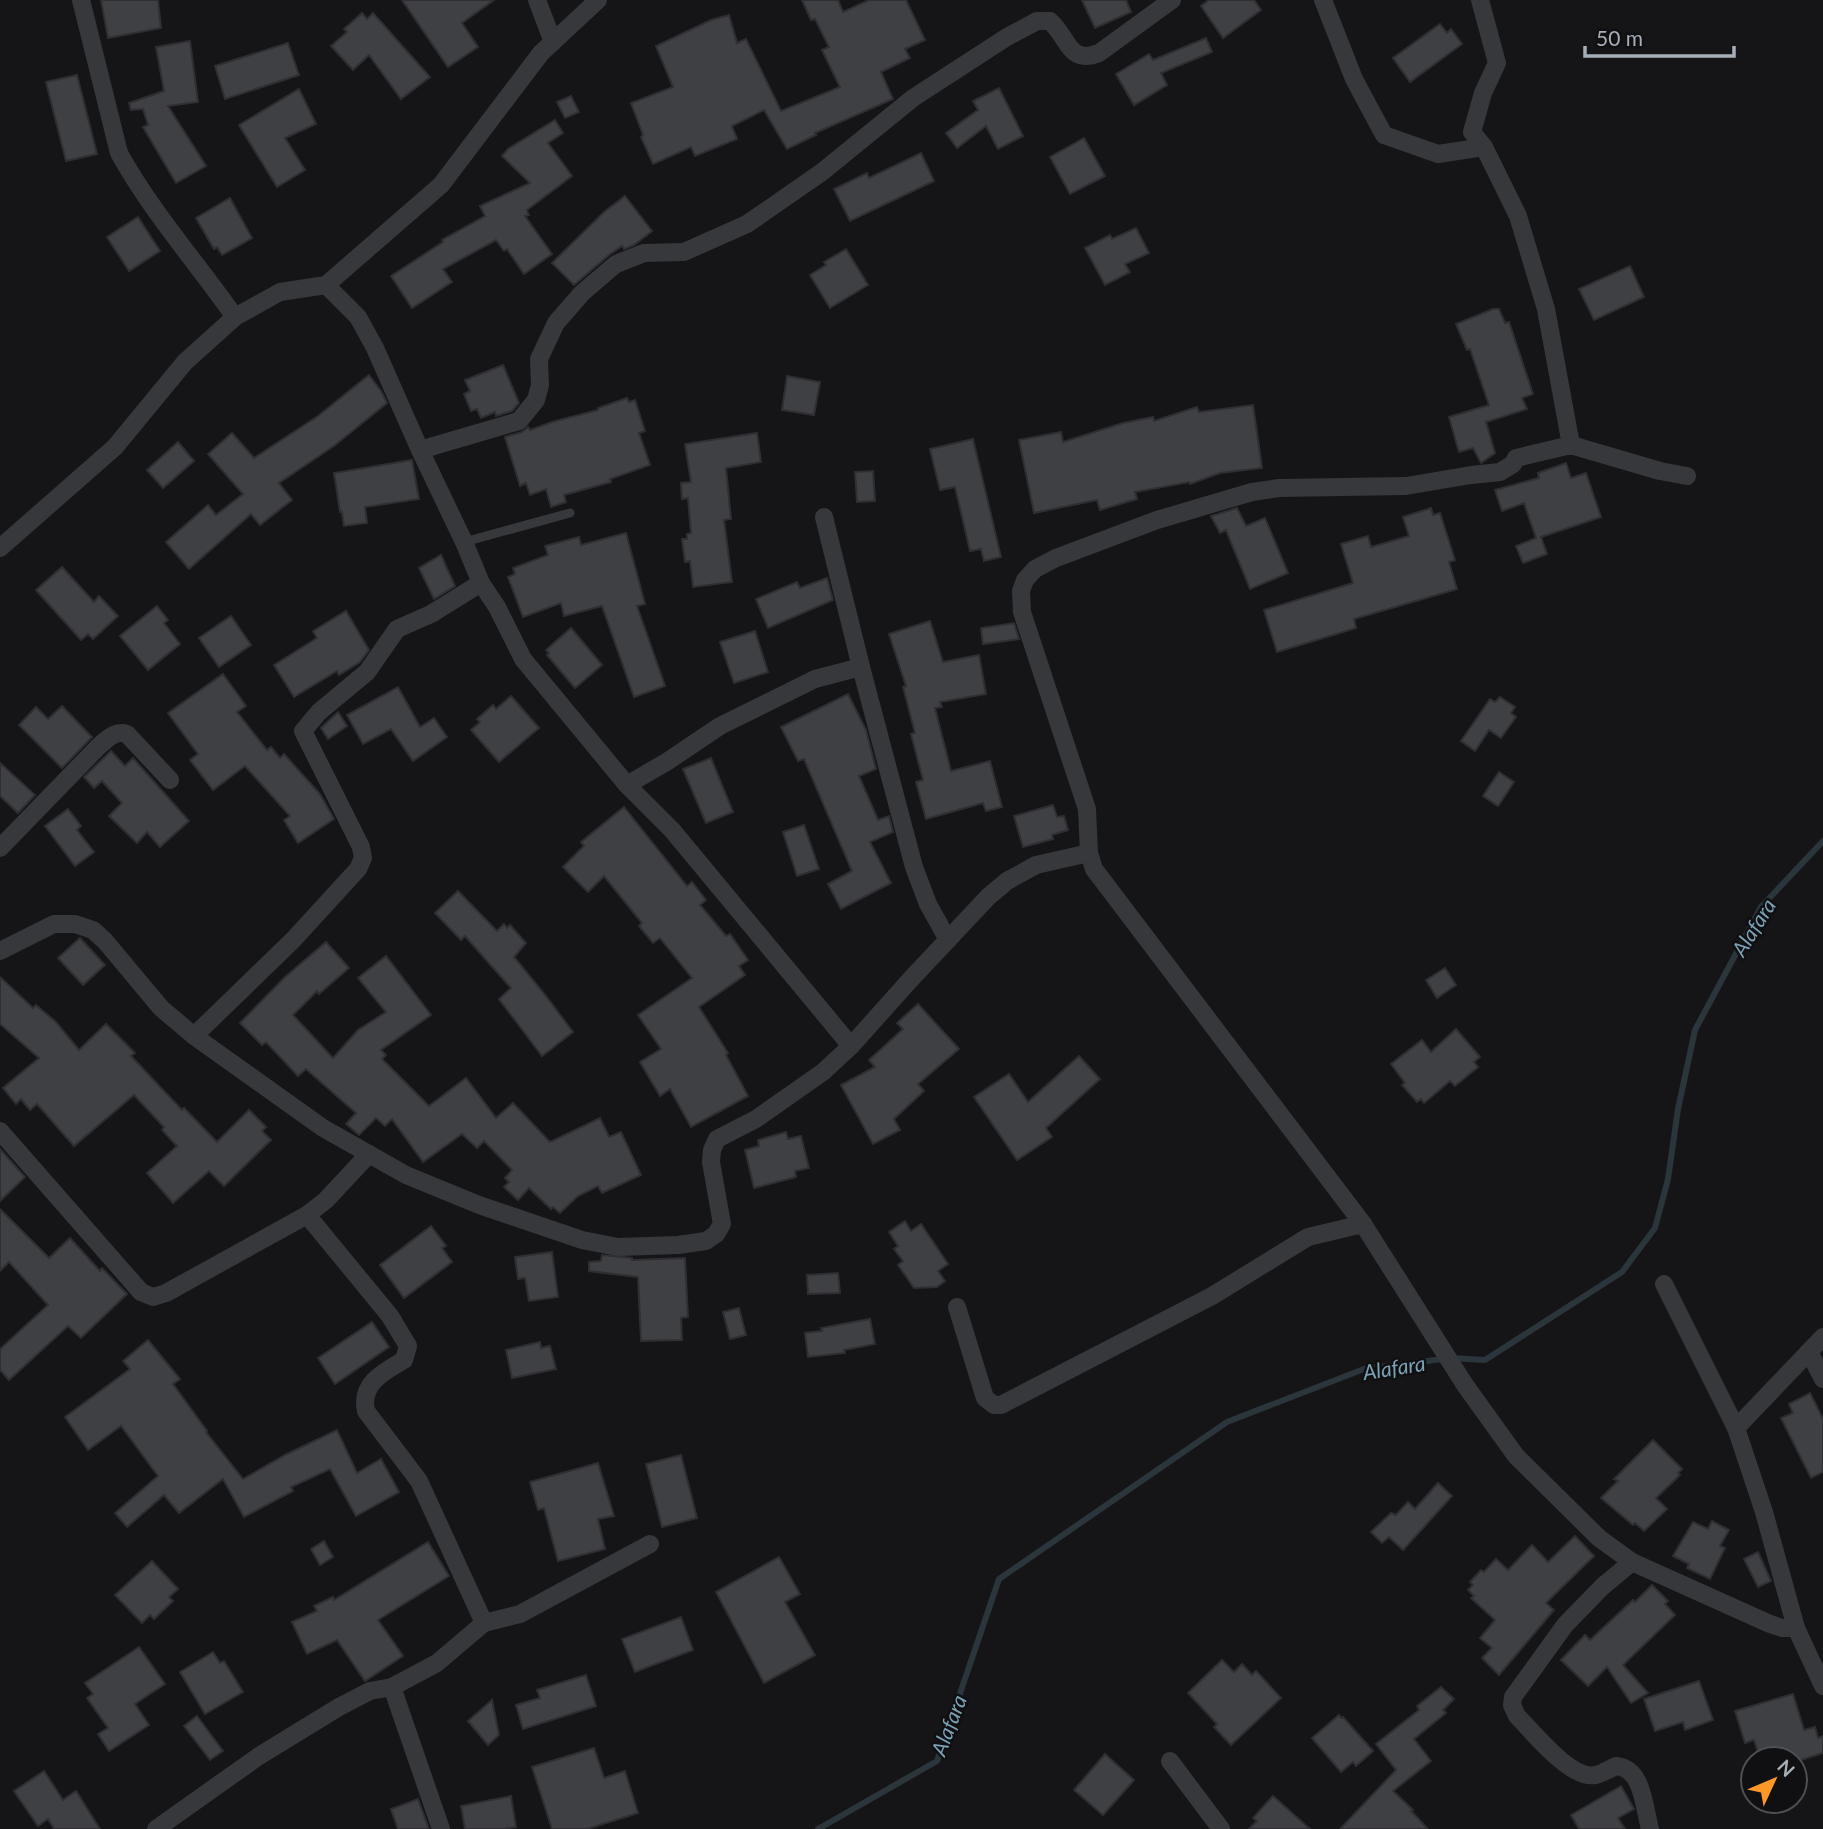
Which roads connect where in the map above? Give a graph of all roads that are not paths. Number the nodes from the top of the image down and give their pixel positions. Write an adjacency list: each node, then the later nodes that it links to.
1 (81, 0): 10 (street)
2 (537, 0): 7 (street)
3 (598, 0): 7 (street)
4 (1172, 0): 12 (street)
5 (1323, 0): 8 (street)
6 (1480, 0): 8 (street)
7 (553, 42): 9 (street)
8 (1484, 147): 11 (street)
9 (326, 285): 10 (street); 12 (street)
10 (235, 317): 17 (street)
11 (1572, 445): 13 (street); 23 (street)
12 (420, 450): 16 (street)
13 (1687, 476)
14 (570, 513): 16 (lane)
15 (824, 517): 19 (street)
16 (464, 542): 18 (street)
17 (0, 548)
18 (481, 583): 21 (street); 26 (street)
19 (861, 667): 21 (street); 24 (street)
20 (170, 780): 22 (street)
21 (627, 785): 27 (street)
22 (0, 848)
23 (1089, 853): 24 (street); 31 (street)
24 (948, 940): 27 (street)
25 (0, 951): 26 (street)
26 (194, 1036): 29 (street)
27 (851, 1046): 29 (street)
28 (0, 1131): 30 (street)
29 (369, 1154): 30 (street)
30 (307, 1215): 40 (street)
31 (1363, 1224): 33 (street); 39 (street)
32 (1664, 1284): 37 (street)
33 (957, 1307)
34 (1823, 1337): 35 (street)
35 (1809, 1352): 36 (street); 37 (street)
36 (1823, 1379)
37 (1736, 1428): 41 (street)
38 (650, 1544): 40 (street)
39 (1632, 1562): 41 (street); 48 (street)
40 (484, 1623): 43 (street)
41 (1796, 1628): 42 (street)
42 (1823, 1686)
43 (392, 1687): 45 (street); 46 (street)
44 (1170, 1761): 47 (street)
45 (156, 1829)
46 (441, 1829)
47 (1222, 1829)
48 (1650, 1829)

